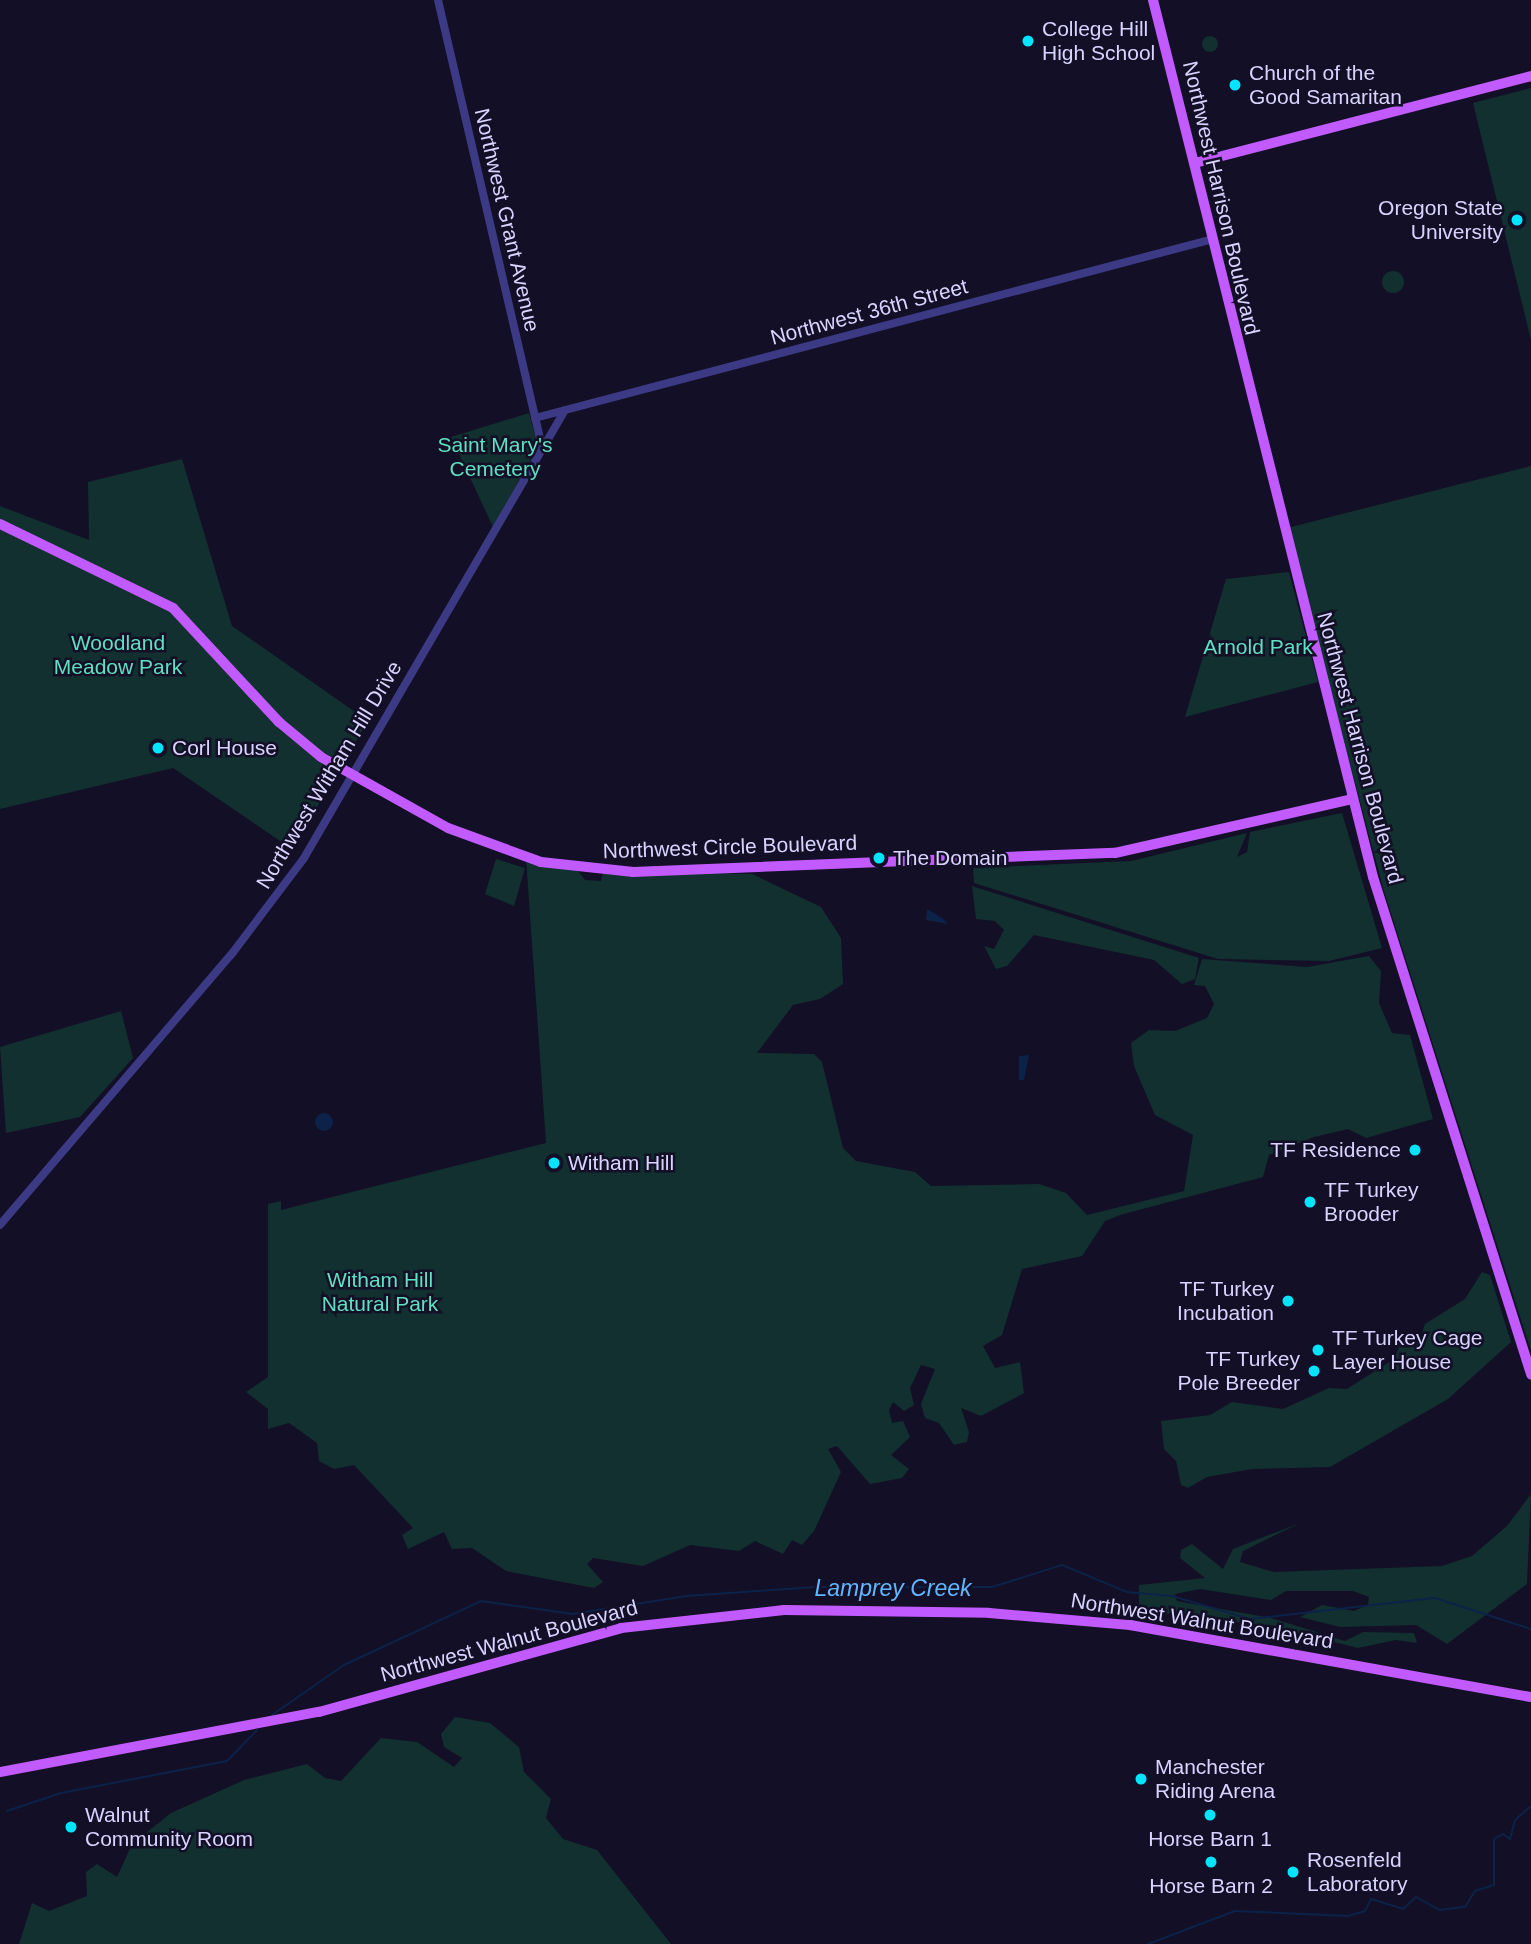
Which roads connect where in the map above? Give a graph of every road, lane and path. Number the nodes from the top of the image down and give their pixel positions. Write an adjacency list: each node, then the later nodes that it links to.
1 (438, 0): 7 (street, Northwest Grant Avenue)
2 (1153, 0): 4 (main road, Northwest Harrison Boulevard)
3 (1531, 76): 4 (main road)
4 (1195, 163): 5 (main road, Northwest Harrison Boulevard)
5 (1213, 239): 6 (street, Northwest 36th Street); 11 (main road, Northwest Harrison Boulevard)
6 (565, 410): 7 (street, Northwest 36th Street); 8 (street, Northwest Witham Hill Drive)
7 (535, 418): 8 (street, Northwest Grant Avenue)
8 (542, 448): 10 (street, Northwest Witham Hill Drive)
9 (0, 524): 10 (main road, Northwest Circle Boulevard)
10 (354, 775): 11 (main road, Northwest Circle Boulevard); 12 (street, Northwest Witham Hill Drive)
11 (1353, 799): 13 (main road, Northwest Harrison Boulevard)
12 (0, 1225)
13 (1531, 1374)
14 (1531, 1697): 15 (main road, Northwest Walnut Boulevard)
15 (0, 1772)

